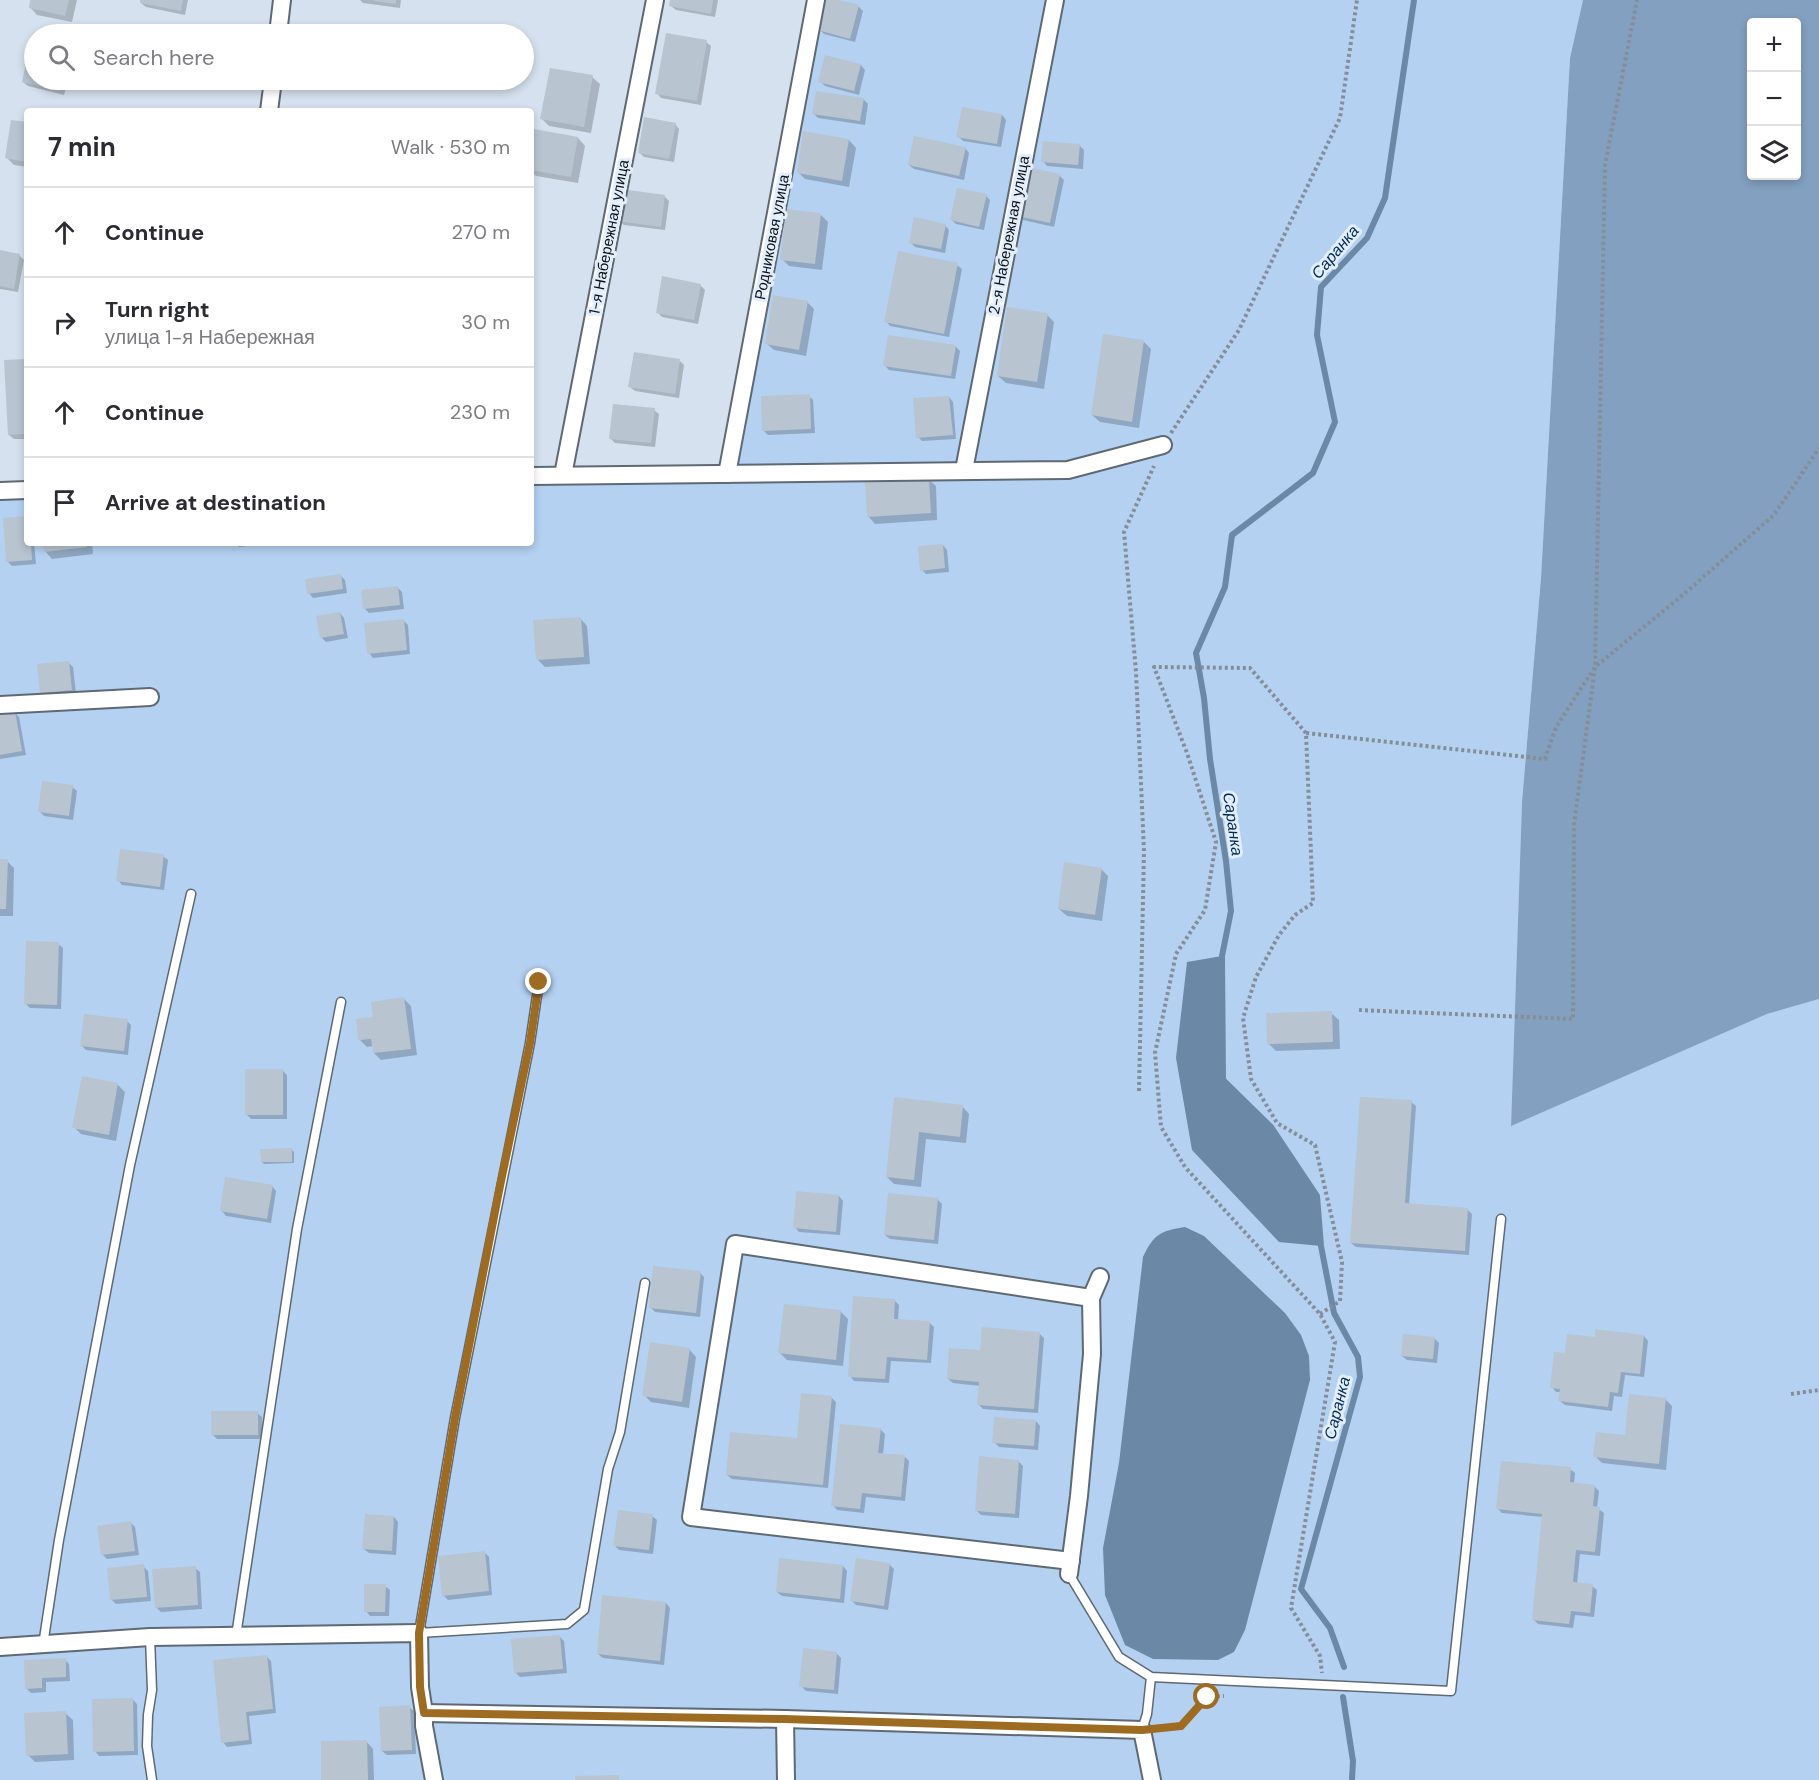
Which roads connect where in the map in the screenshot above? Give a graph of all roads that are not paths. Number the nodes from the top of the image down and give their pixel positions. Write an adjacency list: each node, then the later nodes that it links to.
1 (282, 0): 5 (street)
2 (655, 0): 11 (street, 1-я Набережная улица)
3 (816, 0): 10 (street, Родниковая улица)
4 (1055, 0): 9 (street, 2-я Набережная улица)
5 (279, 24)
6 (272, 90): 7 (street)
7 (269, 108)
8 (1163, 446): 9 (street)
9 (964, 470): 10 (street)
10 (727, 474): 11 (street)
11 (563, 475): 12 (street)
12 (534, 476)
13 (24, 490): 14 (street)
14 (0, 491)
15 (150, 697): 16 (street)
16 (0, 705)
17 (191, 894): 28 (lane)
18 (539, 982): 25 (lane)
19 (341, 1002): 26 (lane)
20 (1501, 1219): 30 (lane)
21 (1100, 1277): 23 (street)
22 (645, 1283): 25 (lane)
23 (1091, 1298): 24 (street); 24 (street)
24 (1070, 1568): 30 (lane)
25 (419, 1633): 26 (street); 31 (street)
26 (236, 1636): 27 (street)
27 (150, 1637): 28 (street); 34 (lane)
28 (43, 1645): 29 (street)
29 (0, 1647)
30 (1151, 1677): 33 (lane)
31 (424, 1713): 32 (street); 35 (street)
32 (784, 1719): 33 (street); 36 (street)
33 (1142, 1730): 37 (street)
34 (152, 1780)
35 (434, 1780)
36 (786, 1780)
37 (1152, 1780)

